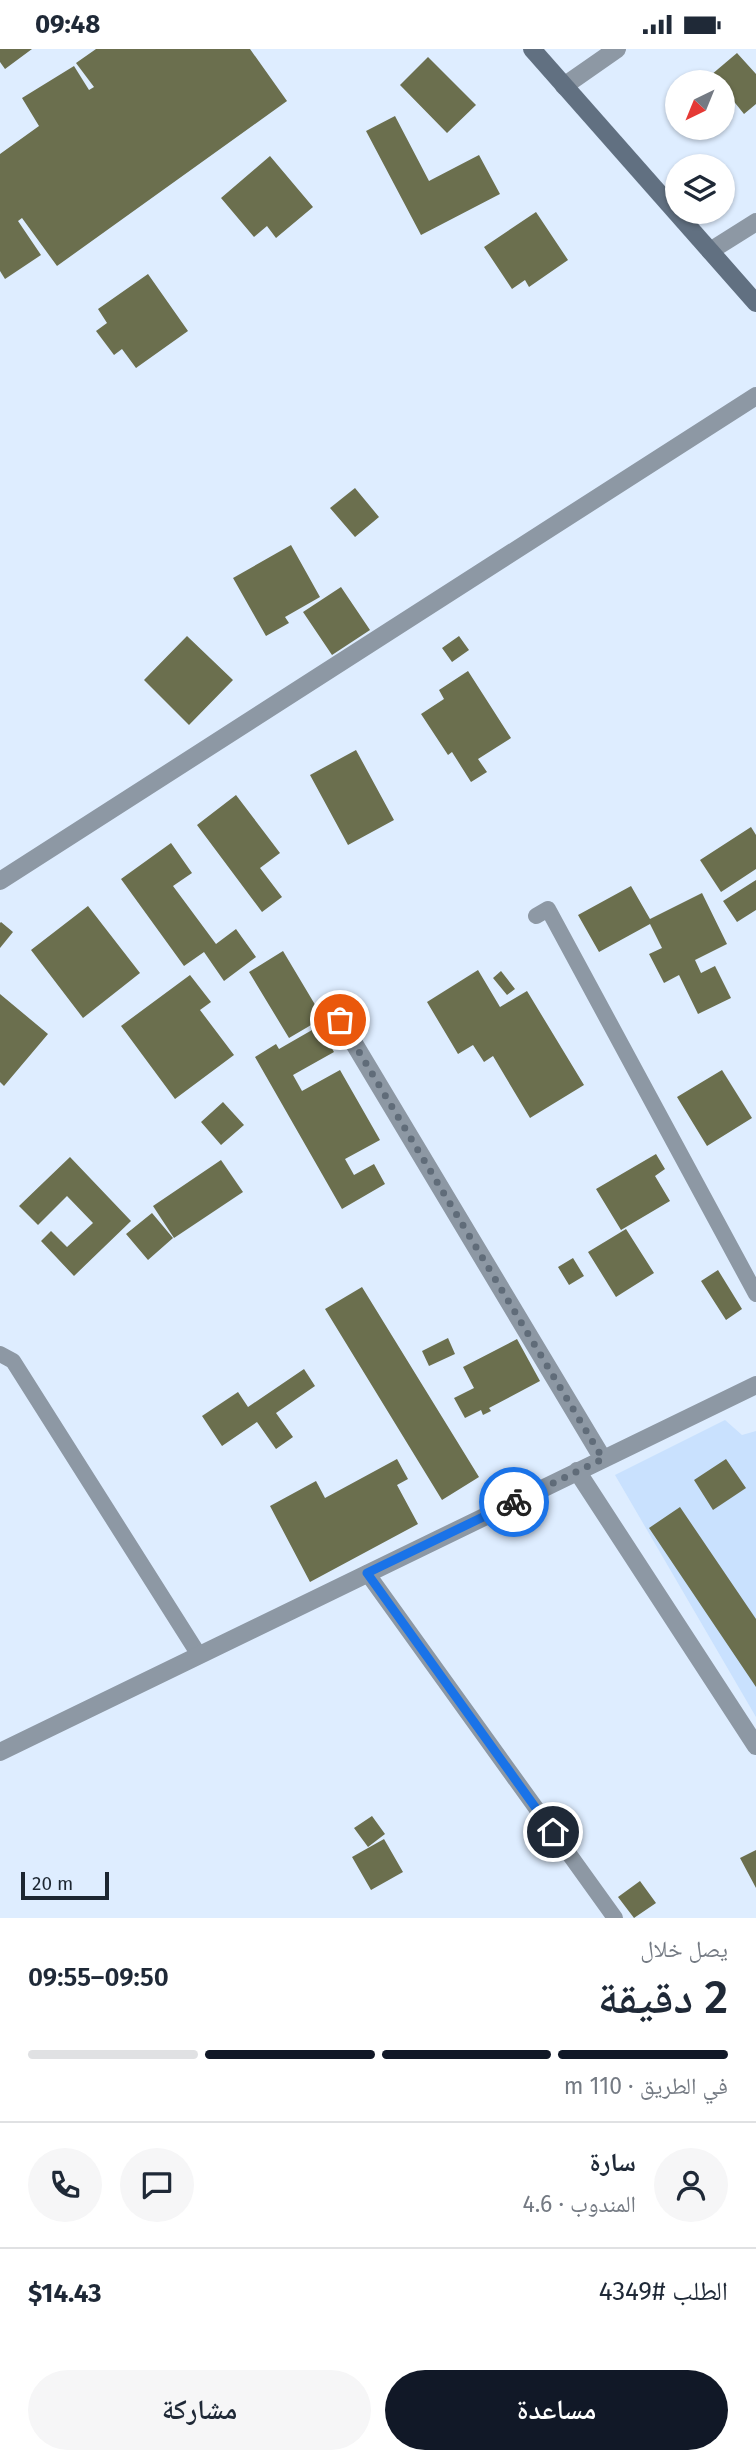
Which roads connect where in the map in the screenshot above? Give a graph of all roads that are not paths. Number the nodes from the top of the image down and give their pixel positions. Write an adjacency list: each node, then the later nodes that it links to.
1 (532, 49): 3 (main road)
2 (617, 49): 3 (street)
3 (564, 86): 5 (main road)
4 (756, 222): 5 (street)
5 (710, 251): 6 (main road)
6 (756, 303)
7 (756, 395): 8 (street)
8 (0, 881)
9 (536, 916): 11 (lane)
10 (340, 1020): 14 (street)
11 (756, 1294)
12 (0, 1354): 17 (lane)
13 (756, 1385): 14 (street)
14 (603, 1459): 15 (street)
15 (578, 1471): 16 (street); 18 (street)
16 (367, 1573): 17 (street); 20 (lane)
17 (199, 1655): 19 (street)
18 (756, 1747)
19 (0, 1752)
20 (615, 1918)

